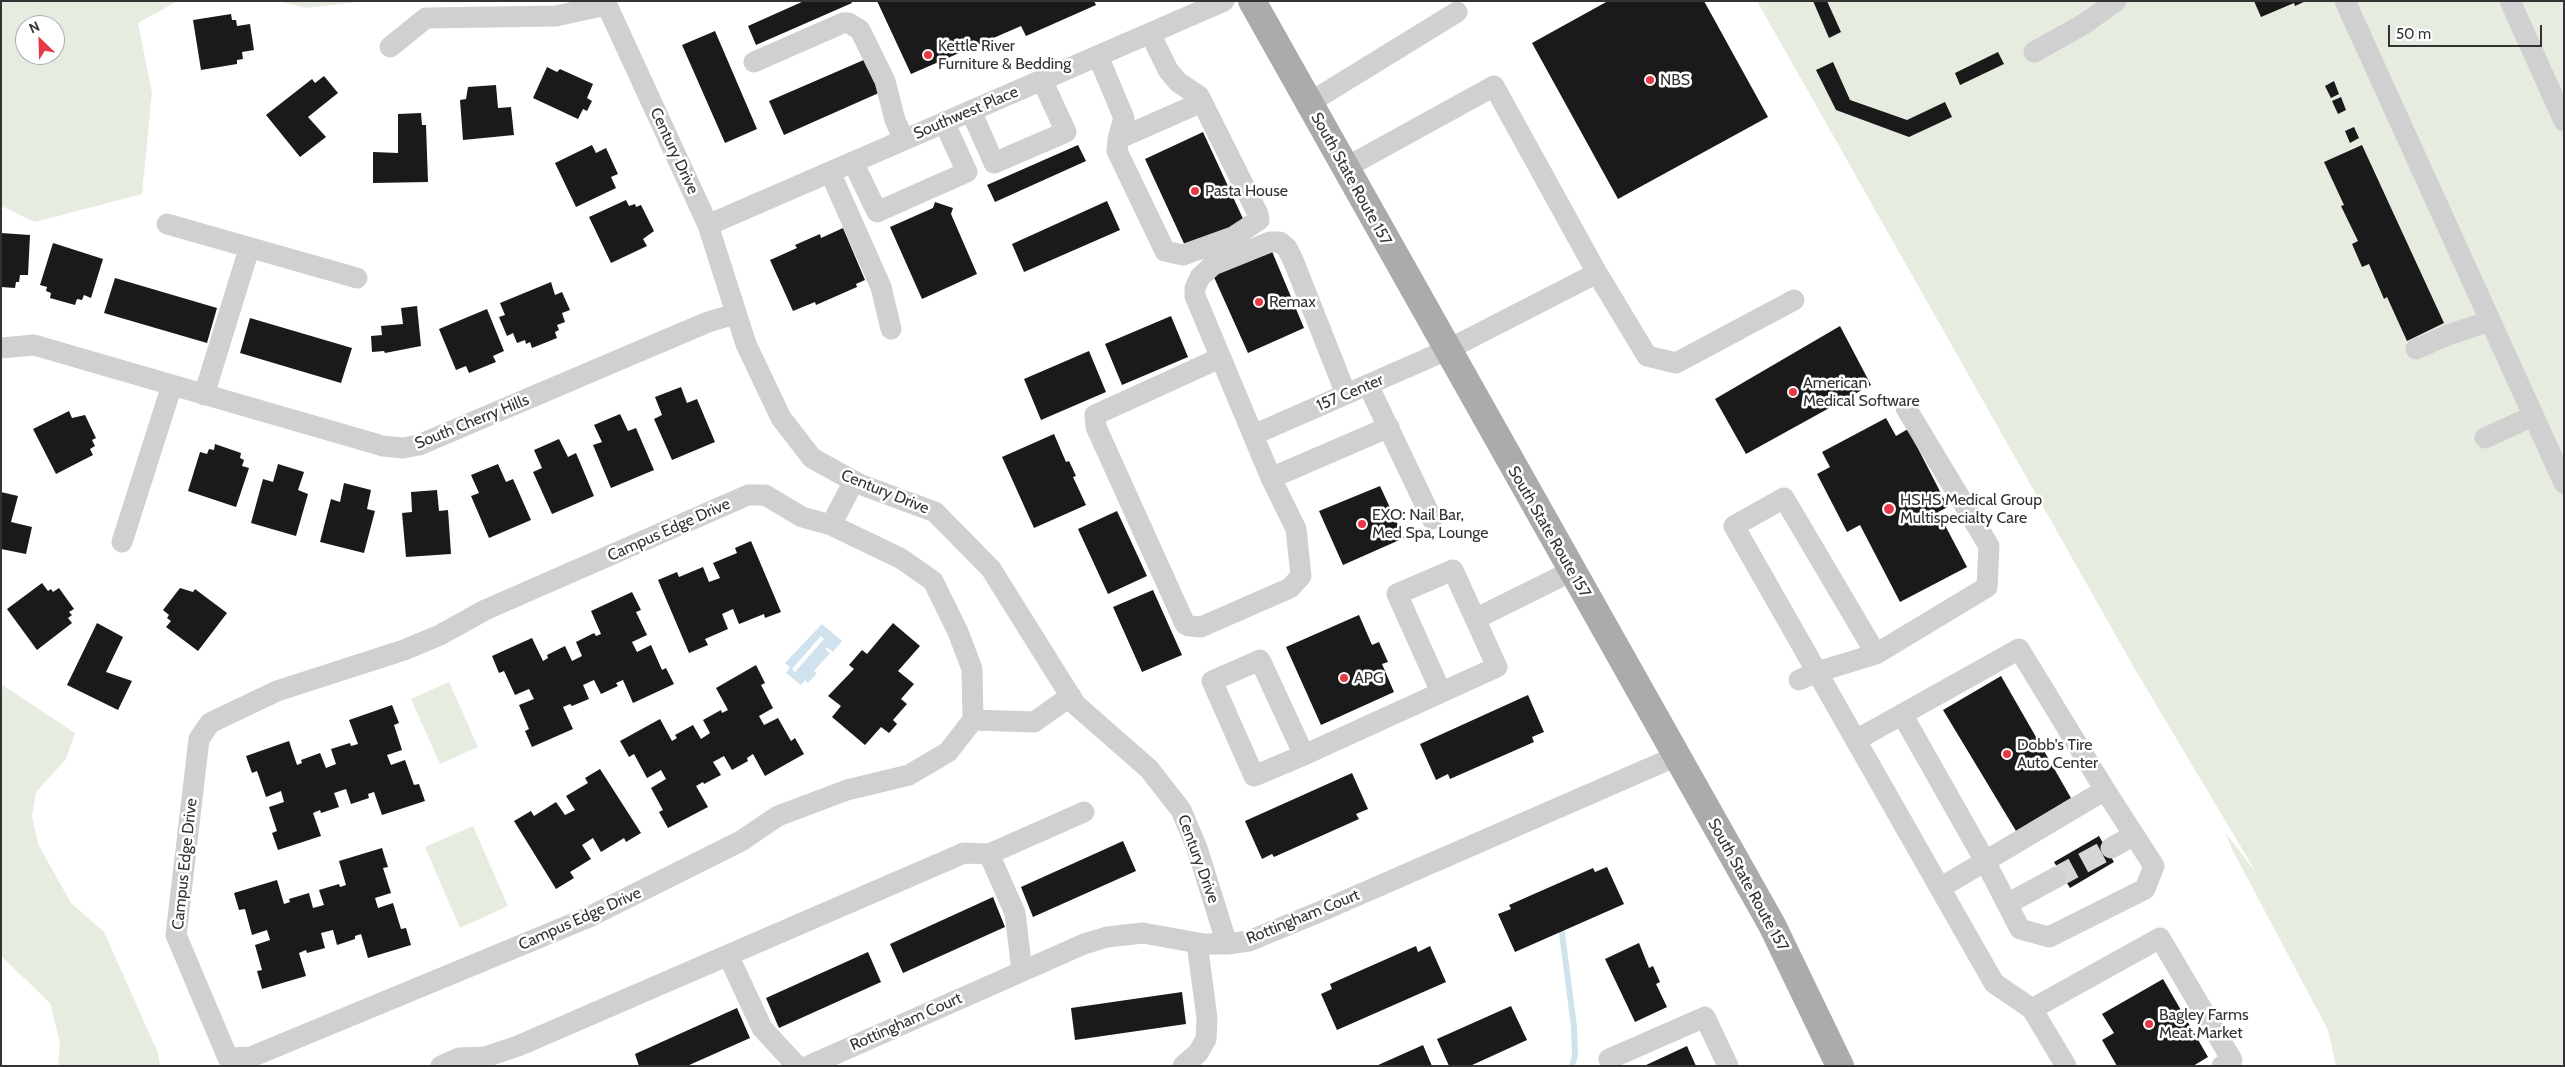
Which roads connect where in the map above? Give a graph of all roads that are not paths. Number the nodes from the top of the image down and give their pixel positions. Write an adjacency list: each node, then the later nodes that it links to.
1 (1224, 1): 8 (street, Southwest Place)
2 (1252, 1): 15 (main road, South State Route 157)
3 (2116, 1): 10 (street)
4 (2345, 1): 31 (street)
5 (2510, 1): 17 (street)
6 (605, 3): 9 (street); 25 (street, Century Drive)
7 (1457, 12): 15 (street)
8 (1150, 33): 11 (street, Southwest Place); 14 (street)
9 (390, 47)
10 (2034, 52)
11 (1098, 56): 13 (street, Southwest Place); 19 (street)
12 (754, 62): 20 (street)
13 (1042, 80): 16 (street, Southwest Place); 16 (street)
14 (1202, 102): 19 (street); 19 (street)
15 (1309, 103): 22 (main road, South State Route 157)
16 (971, 111): 18 (street, Southwest Place)
17 (2564, 121)
18 (944, 122): 20 (street, Southwest Place); 21 (street)
19 (1118, 139)
20 (904, 140): 21 (street, Southwest Place)
21 (852, 162): 23 (street, Southwest Place)
22 (1345, 168): 27 (street); 35 (main road, South State Route 157)
23 (830, 172): 25 (street, Southwest Place); 32 (street)
24 (167, 224): 26 (street)
25 (708, 225): 30 (street, Century Drive)
26 (249, 249): 28 (street); 39 (street)
27 (1597, 272): 29 (street); 35 (street, 157 Center)
28 (357, 278)
29 (1794, 300)
30 (735, 314): 39 (street, South Cherry Hills); 47 (street, Century Drive)
31 (2490, 321): 34 (street); 42 (street)
32 (891, 329)
33 (1, 348): 37 (street, South Cherry Hills)
34 (2416, 349)
35 (1446, 350): 38 (street, 157 Center); 52 (main road, South State Route 157)
36 (1220, 358): 40 (street); 44 (street); 46 (street)
37 (172, 385): 39 (street, South Cherry Hills); 51 (street)
38 (1368, 385): 40 (street, 157 Center); 43 (street)
39 (204, 394)
40 (1346, 394): 44 (street, 157 Center)
41 (1906, 408): 54 (street)
42 (2533, 416): 45 (street); 48 (street)
43 (1389, 427): 46 (street); 49 (street)
44 (1253, 435): 46 (street)
45 (2485, 438)
46 (1272, 478)
47 (854, 481): 50 (street); 57 (street, Century Drive)
48 (2564, 483)
49 (1432, 519)
50 (831, 525): 59 (street, Campus Edge Drive); 59 (street, Campus Edge Drive)
51 (122, 542)
52 (1572, 571): 53 (street); 62 (main road, South State Route 157)
53 (1475, 619): 56 (street); 56 (street)
54 (1876, 654): 55 (street); 55 (street)
55 (1808, 676): 60 (street)
56 (1441, 692): 61 (street)
57 (1071, 696): 59 (street); 73 (street, Century Drive)
58 (1902, 714): 60 (street); 63 (street); 68 (street)
59 (973, 720)
60 (1856, 740): 70 (street)
61 (1304, 754): 61 (street)
62 (1677, 756): 73 (street, Rottingham Court); 83 (main road, South State Route 157)
63 (2105, 790): 65 (street); 68 (street)
64 (1084, 812): 67 (street)
65 (2134, 835): 66 (street); 71 (street)
66 (2112, 848)
67 (989, 854): 74 (street); 75 (street)
68 (1985, 861): 70 (street); 71 (street)
69 (2055, 878): 71 (street)
70 (1940, 888): 76 (street)
71 (2007, 904)
72 (1197, 943): 73 (street, Rottingham Court); 75 (street, Rottingham Court); 80 (street)
73 (1226, 944)
74 (728, 955): 77 (street); 78 (street)
75 (1022, 971): 79 (street, Rottingham Court)
76 (2032, 1009): 84 (street); 85 (street)
77 (441, 1066)
78 (798, 1066)
79 (808, 1066)
80 (1183, 1066)
81 (1612, 1066): 82 (street)
82 (1728, 1066)
83 (1840, 1066)
84 (2066, 1066)
85 (2222, 1066)

